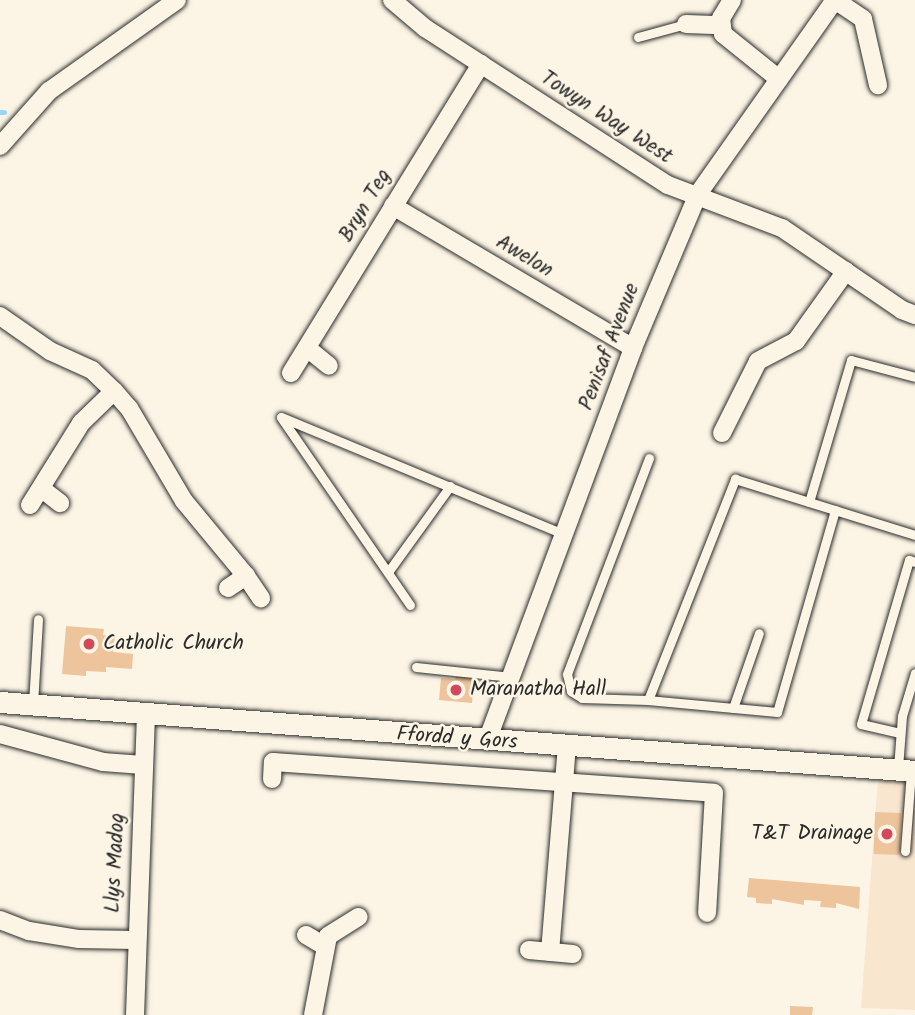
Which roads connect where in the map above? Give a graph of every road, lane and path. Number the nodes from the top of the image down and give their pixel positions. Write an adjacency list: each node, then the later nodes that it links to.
1 (177, 0): 11 (street)
2 (392, 0): 8 (street, Towyn Way West)
3 (732, 0): 6 (street)
4 (835, 0): 9 (street, Penisaf Avenue); 10 (street)
5 (686, 24): 6 (street); 7 (lane)
6 (720, 25): 9 (street)
7 (638, 37)
8 (481, 64): 12 (street, Towyn Way West); 13 (street, Bryn Teg)
9 (779, 79): 12 (street, Penisaf Avenue)
10 (878, 85)
11 (0, 146)
12 (698, 194): 14 (street, Towyn Way West); 18 (street, Penisaf Avenue)
13 (393, 206): 17 (street, Bryn Teg); 18 (street, Awelon)
14 (846, 271): 15 (street, Towyn Way West); 23 (street)
15 (915, 315)
16 (0, 316): 22 (street)
17 (307, 348): 19 (street); 20 (street, Bryn Teg)
18 (632, 348): 31 (street, Penisaf Avenue)
19 (329, 366)
20 (292, 373)
21 (915, 377): 27 (lane)
22 (114, 391): 26 (street); 35 (street)
23 (722, 433)
24 (649, 458): 44 (lane)
25 (450, 486): 31 (lane); 34 (lane); 34 (lane)
26 (43, 489): 28 (street); 29 (street)
27 (809, 502): 30 (lane); 44 (lane)
28 (60, 503)
29 (30, 505)
30 (835, 510): 32 (lane); 47 (lane)
31 (564, 534): 43 (street, Penisaf Avenue)
32 (915, 535)
33 (915, 562): 49 (lane)
34 (388, 572): 38 (lane)
35 (246, 576): 36 (street); 37 (street)
36 (228, 588)
37 (261, 598)
38 (410, 605)
39 (38, 619): 46 (lane)
40 (759, 633): 47 (lane)
41 (416, 667): 43 (lane)
42 (915, 673): 49 (lane)
43 (511, 677): 51 (street, Penisaf Avenue)
44 (649, 700): 47 (lane)
45 (0, 702): 46 (street, Ffordd y Gors)
46 (33, 704): 48 (street, Ffordd y Gors)
47 (733, 708)
48 (146, 714): 51 (street, Ffordd y Gors); 53 (street, Llys Madog)
49 (901, 733): 54 (lane)
50 (0, 734): 53 (street)
51 (487, 741): 52 (street, Ffordd y Gors)
52 (567, 747): 54 (street, Ffordd y Gors); 56 (street)
53 (144, 765): 62 (street, Llys Madog)
54 (908, 770): 57 (lane)
55 (272, 779): 56 (street)
56 (564, 782): 58 (street); 65 (street)
57 (905, 851)
58 (707, 913)
59 (359, 917): 63 (street)
60 (0, 920): 62 (street)
61 (306, 936): 63 (street)
62 (135, 940): 67 (street, Llys Madog)
63 (324, 946): 68 (street)
64 (529, 950): 65 (street)
65 (550, 952): 66 (street)
66 (573, 954)
67 (135, 1015)
68 (313, 1015)

